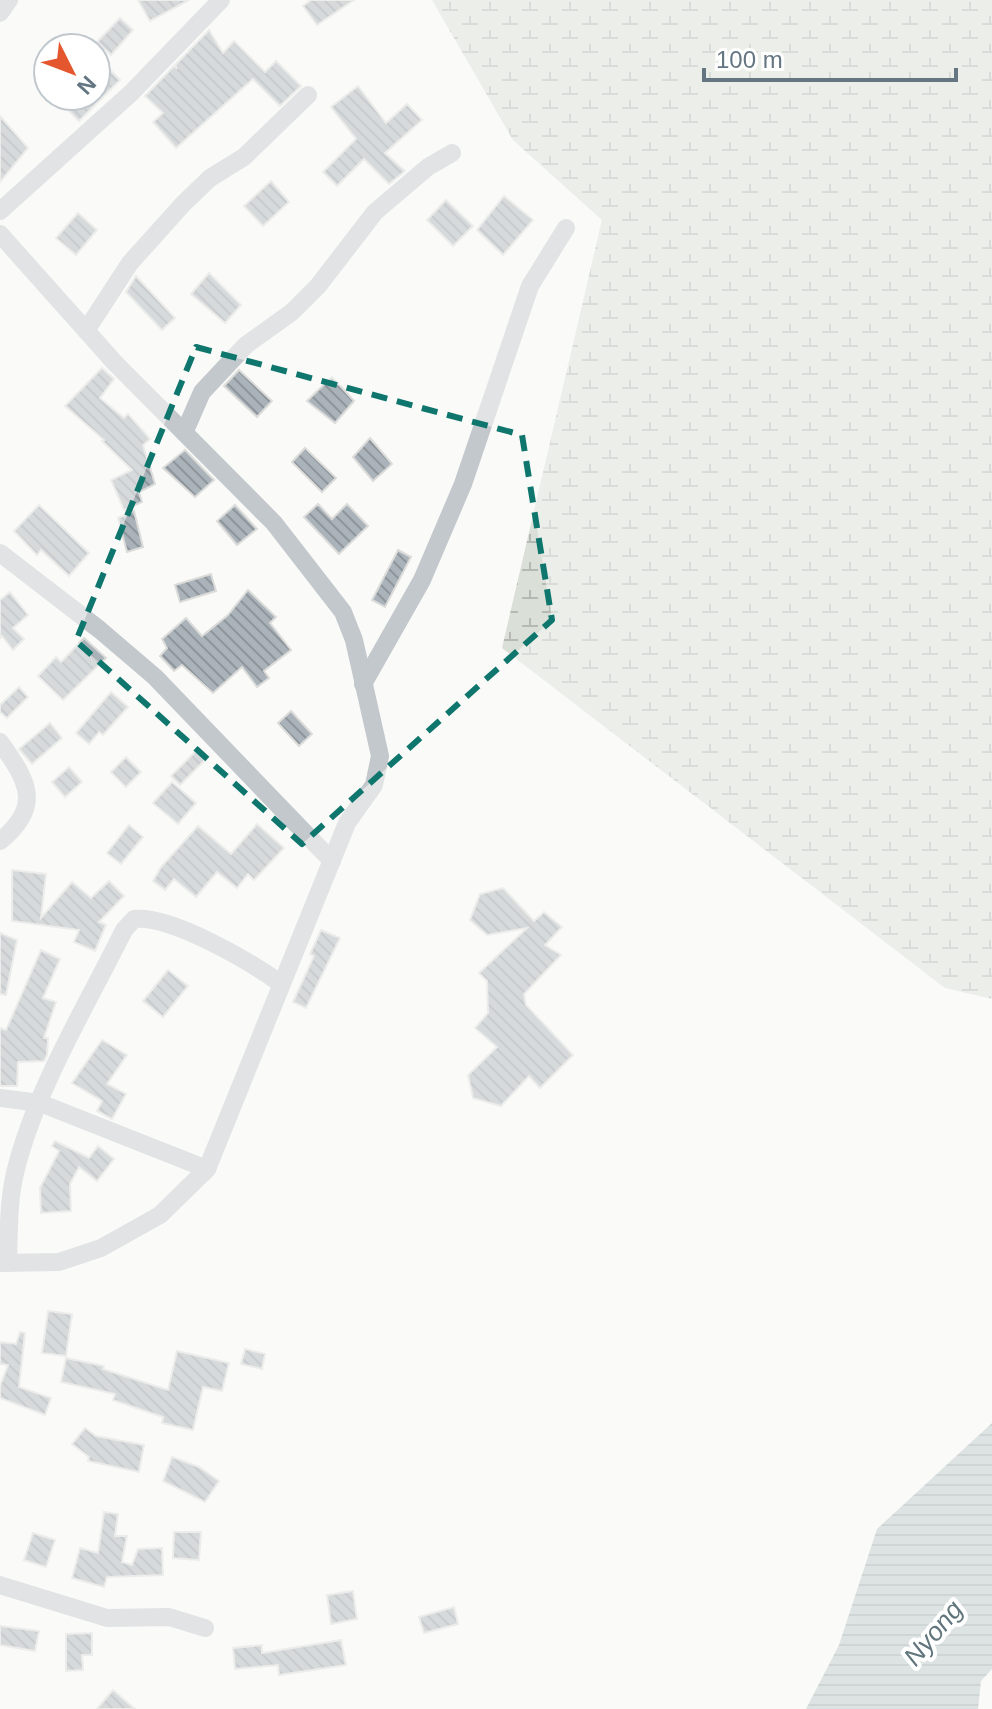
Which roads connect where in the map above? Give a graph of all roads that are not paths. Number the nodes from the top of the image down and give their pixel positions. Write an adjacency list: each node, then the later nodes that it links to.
1 (9, 0): 3 (street)
2 (221, 0): 6 (street)
3 (0, 13)
4 (308, 95): 9 (street)
5 (452, 153): 10 (street)
6 (0, 211)
7 (566, 228): 12 (street)
8 (0, 235): 9 (street)
9 (87, 329): 10 (street)
10 (185, 431): 12 (street)
11 (0, 553): 15 (street)
12 (363, 684): 15 (street)
13 (0, 742): 14 (street)
14 (0, 841)
15 (332, 861): 16 (street)
16 (280, 983): 18 (street); 19 (street)
17 (0, 1098): 18 (street)
18 (40, 1103): 19 (street); 20 (street)
19 (207, 1169): 20 (street)
20 (4, 1263)
21 (0, 1585): 22 (street)
22 (205, 1628)

